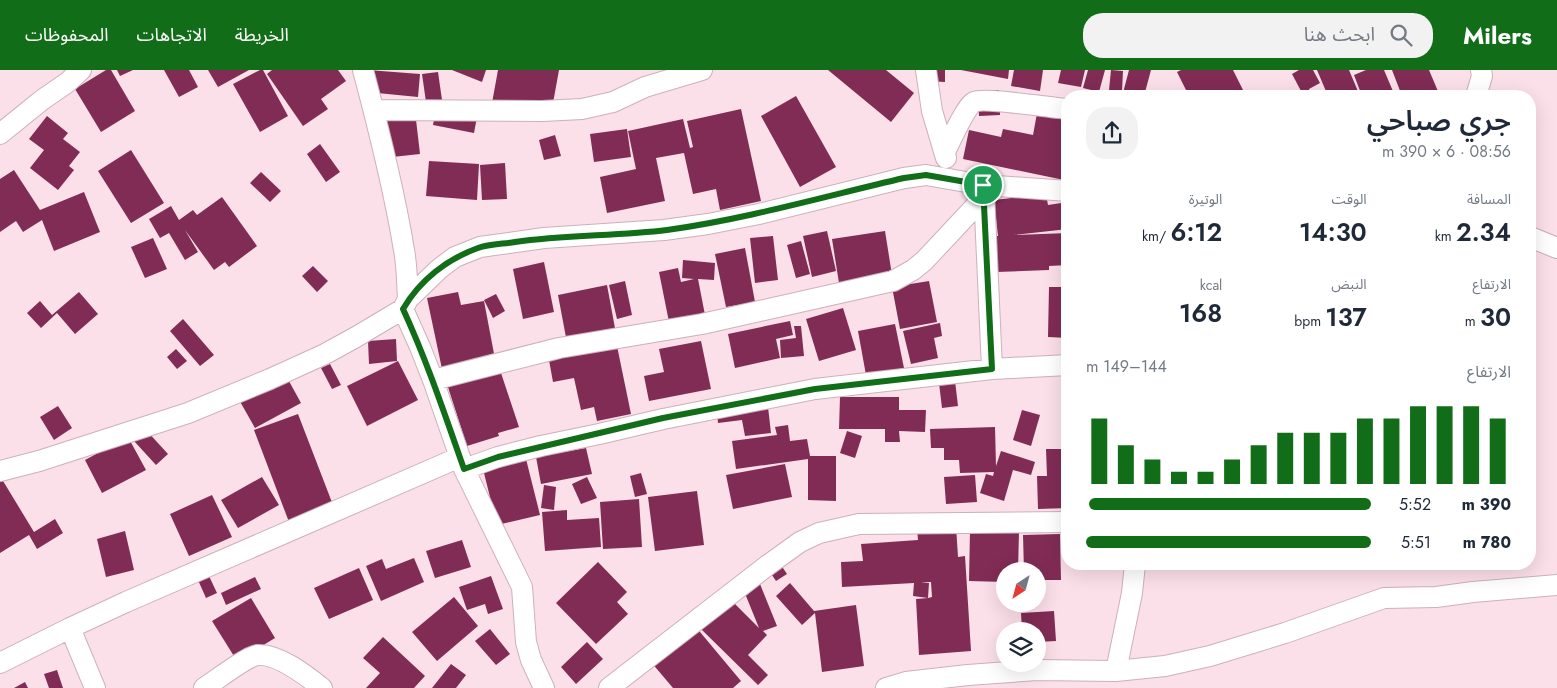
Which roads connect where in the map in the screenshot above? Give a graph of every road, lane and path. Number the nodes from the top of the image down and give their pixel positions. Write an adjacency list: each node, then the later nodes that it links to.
1 (81, 70): 9 (street)
2 (363, 70): 8 (street)
3 (702, 70): 8 (street)
4 (926, 70): 10 (street)
5 (1481, 70): 6 (street)
6 (1478, 90)
7 (1061, 109): 10 (street)
8 (374, 110): 16 (street)
9 (0, 134)
10 (945, 152): 11 (street)
11 (951, 180): 12 (street); 16 (street)
12 (984, 191): 13 (street); 18 (street); 19 (street)
13 (1061, 191)
14 (1536, 241): 15 (street)
15 (1557, 248)
16 (406, 304): 19 (street); 21 (street)
17 (1061, 365): 18 (street)
18 (992, 369): 20 (street)
19 (433, 380): 20 (street)
20 (462, 463): 25 (street); 31 (street)
21 (0, 471)
22 (1061, 522): 32 (street)
23 (1134, 570): 27 (street)
24 (1557, 585): 27 (street)
25 (70, 628): 26 (street); 28 (street)
26 (0, 663)
27 (1116, 671): 33 (street)
28 (95, 688)
29 (204, 688): 30 (street)
30 (322, 688)
31 (544, 688)
32 (609, 688)
33 (886, 688)

